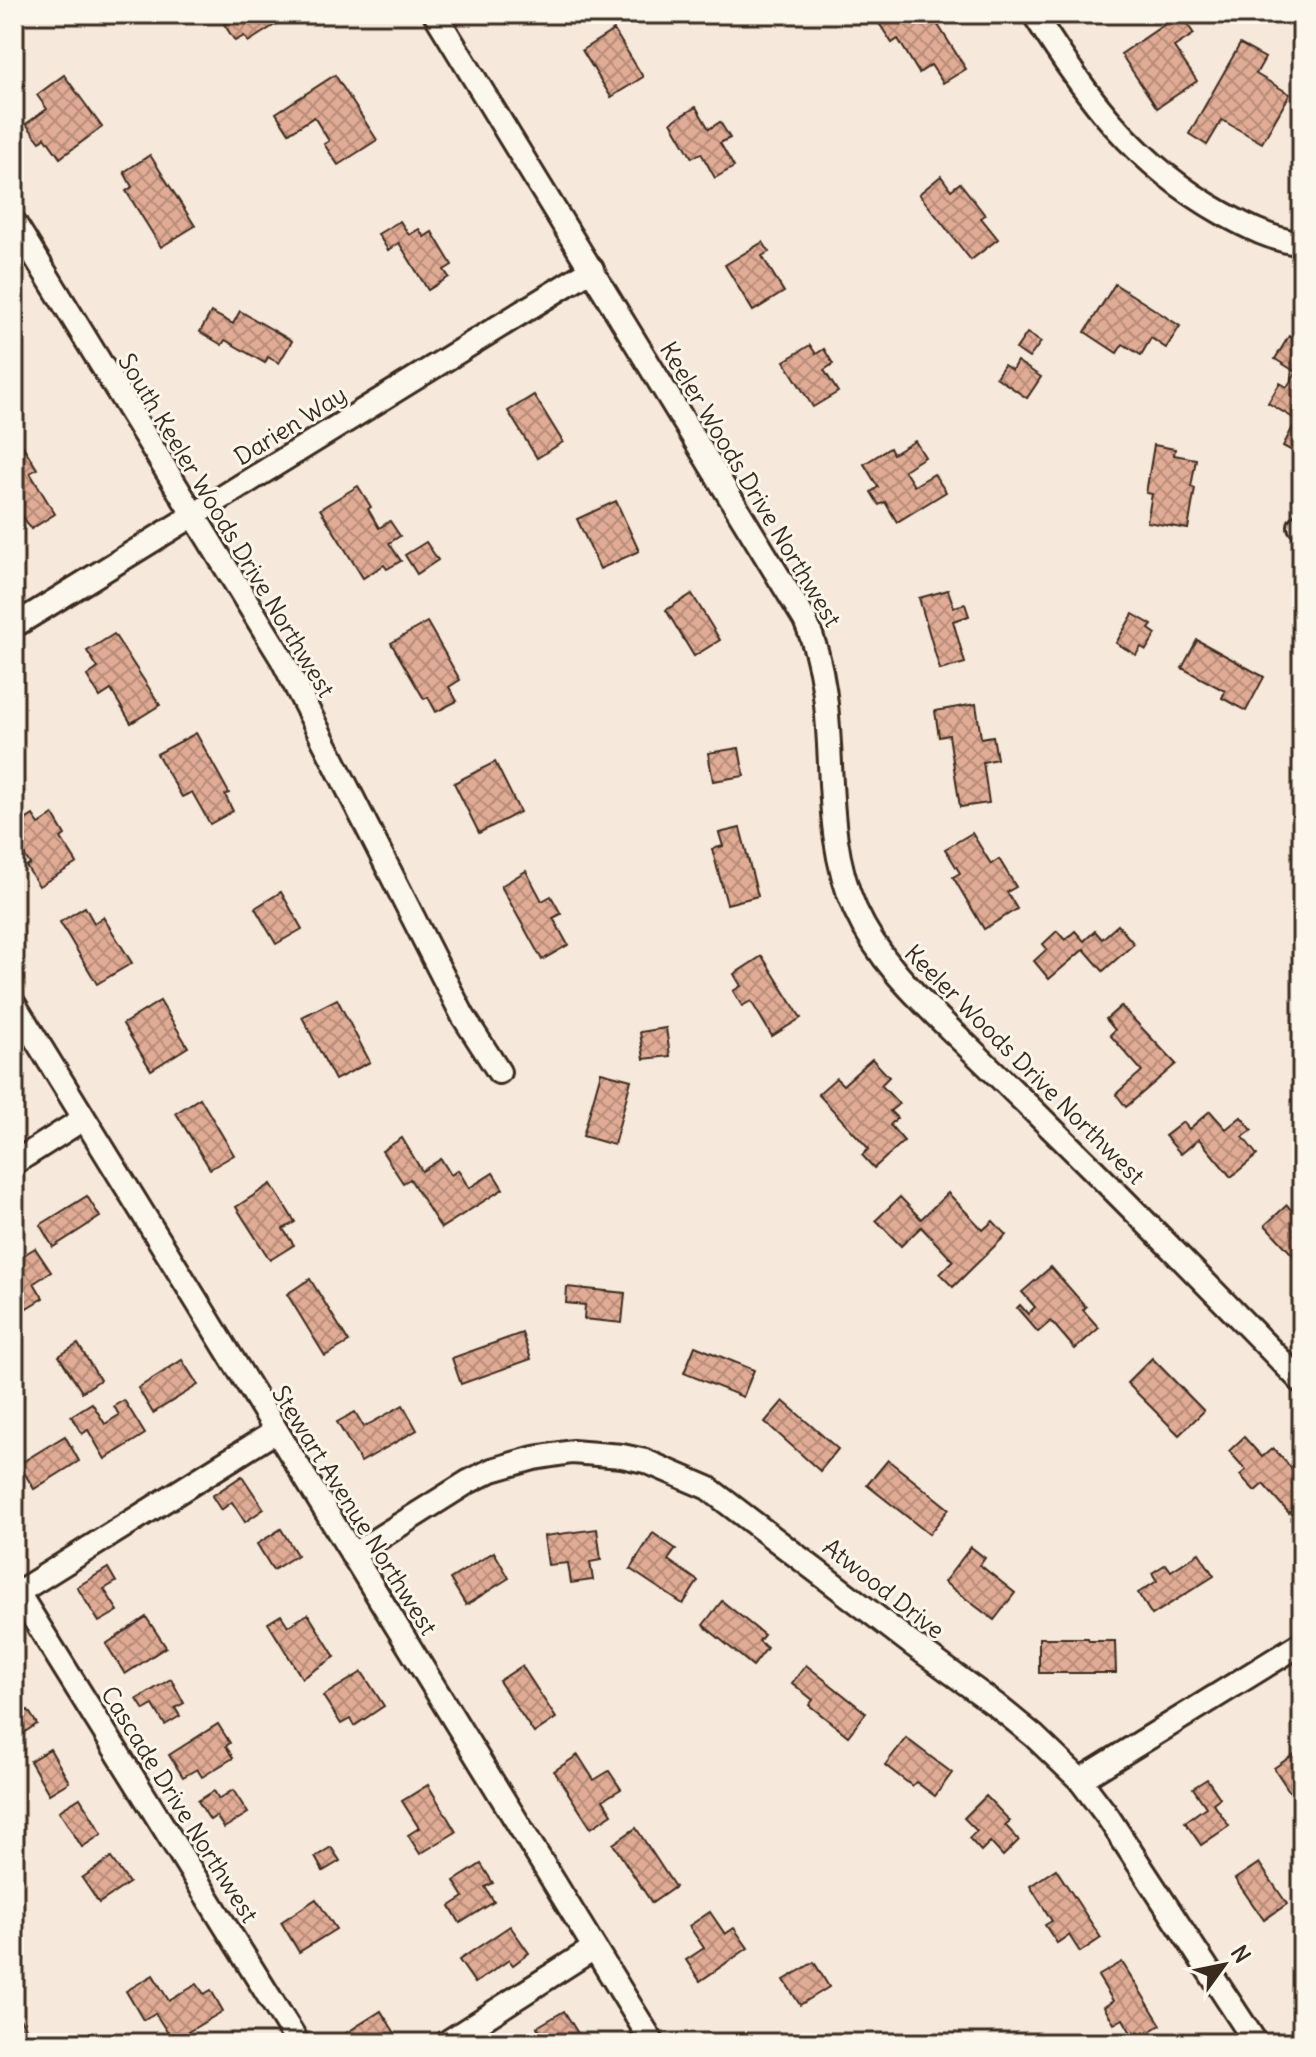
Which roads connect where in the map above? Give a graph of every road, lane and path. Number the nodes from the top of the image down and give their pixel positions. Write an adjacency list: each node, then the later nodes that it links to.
1 (435, 14): 5 (street, Keeler Woods Drive Northwest)
2 (1034, 14): 4 (street)
3 (14, 222): 6 (street, South Keeler Woods Drive Northwest)
4 (1302, 244)
5 (592, 269): 6 (street, Darien Way); 12 (street, Keeler Woods Drive Northwest)
6 (194, 515): 7 (street, Darien Way); 9 (street, South Keeler Woods Drive Northwest)
7 (14, 626)
8 (14, 1004): 10 (street, Stewart Avenue Northwest)
9 (499, 1072)
10 (83, 1119): 11 (street); 13 (street, Stewart Avenue Northwest)
11 (14, 1163)
12 (1302, 1382)
13 (276, 1431): 14 (street, Stewart Avenue Northwest); 15 (street)
14 (352, 1555): 17 (street, Atwood Drive); 18 (street, Stewart Avenue Northwest)
15 (16, 1594): 19 (street, Cascade Drive Northwest)
16 (1302, 1643): 17 (street)
17 (1080, 1780): 22 (street, Atwood Drive)
18 (594, 1948): 20 (street); 21 (street, Stewart Avenue Northwest)
19 (298, 2043)
20 (446, 2043)
21 (653, 2043)
22 (1256, 2043)

